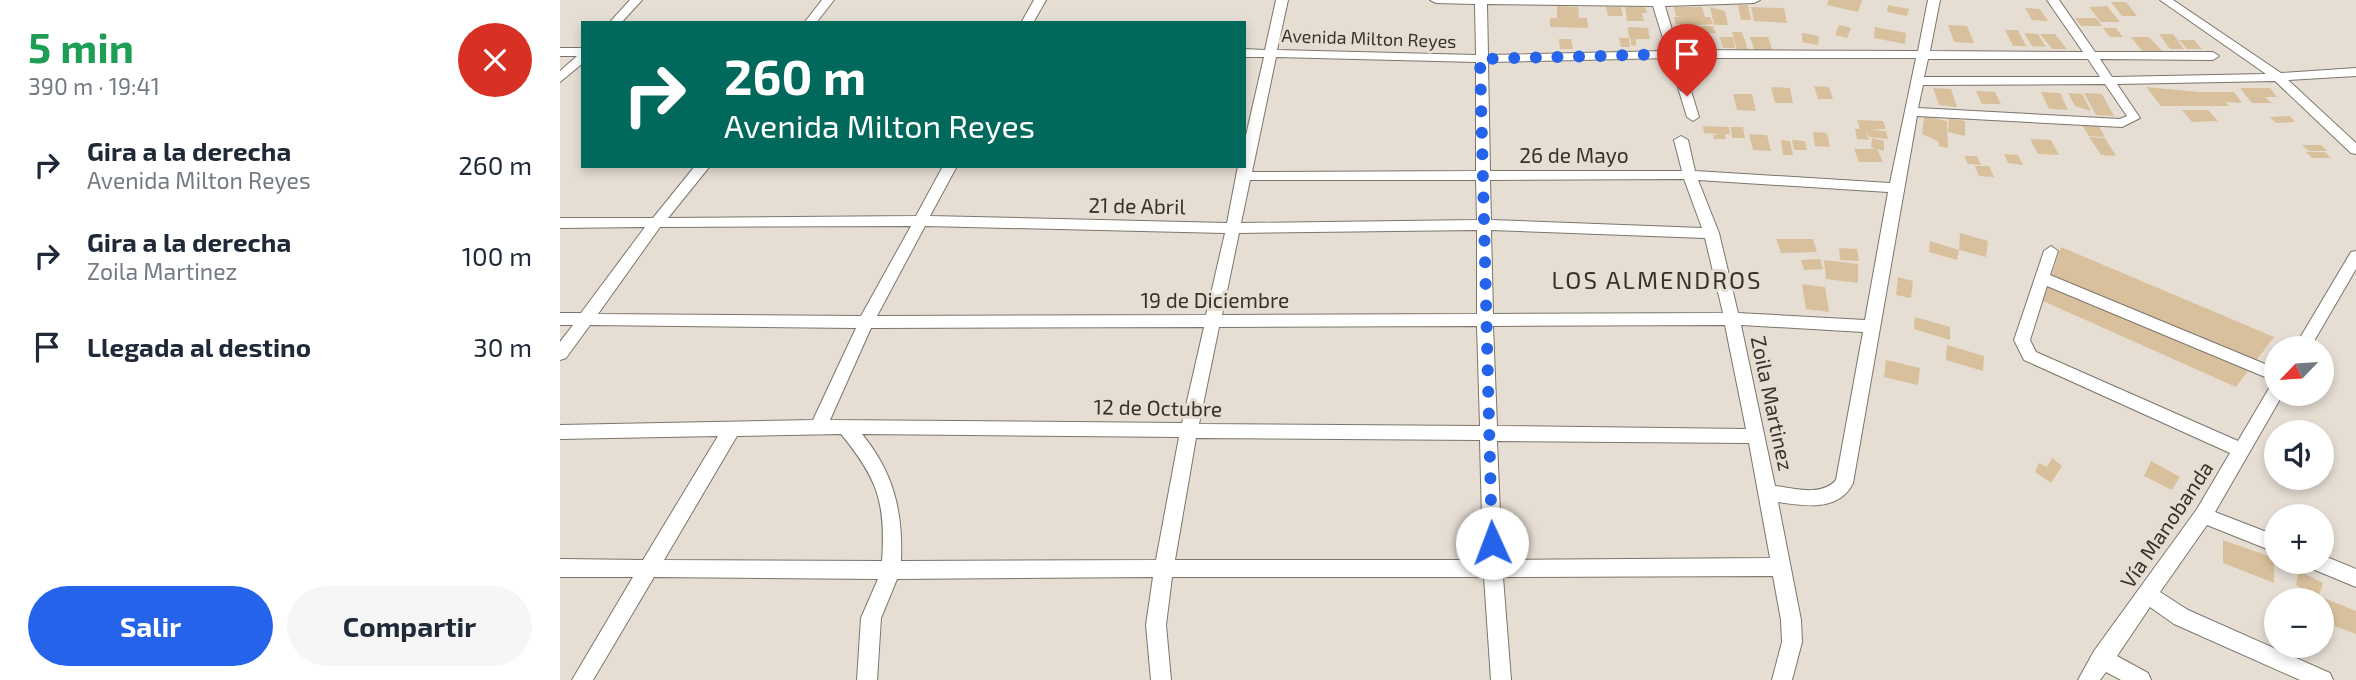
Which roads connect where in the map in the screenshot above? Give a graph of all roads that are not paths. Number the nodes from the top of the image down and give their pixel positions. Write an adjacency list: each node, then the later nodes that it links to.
1 (636, 0): 12 (street)
2 (828, 0): 13 (street)
3 (1040, 0): 14 (street)
4 (1282, 0): 17 (street)
5 (1436, 0): 6 (street)
6 (1481, 0): 11 (street); 24 (street)
7 (1754, 0): 11 (street)
8 (1934, 0): 20 (street)
9 (2053, 0): 22 (street)
10 (2166, 0): 26 (street)
11 (1657, 1): 19 (street)
12 (617, 21)
13 (812, 21)
14 (1028, 21)
15 (560, 52): 18 (street)
16 (1246, 53): 17 (street, Avenida Milton Reyes)
17 (1268, 53): 24 (street, Avenida Milton Reyes); 33 (street)
18 (581, 54)
19 (1675, 54): 20 (street, Avenida Milton Reyes); 24 (street, Avenida Milton Reyes); 31 (street)
20 (1923, 54): 22 (street, Avenida Milton Reyes); 29 (street)
21 (581, 56): 27 (street)
22 (2091, 56): 23 (street, Avenida Milton Reyes); 28 (street)
23 (2213, 56)
24 (1480, 59): 39 (street)
25 (2356, 72): 26 (street)
26 (2277, 76): 28 (street); 34 (street)
27 (560, 78)
28 (2109, 79): 29 (street); 30 (street)
29 (1919, 81): 30 (street)
30 (1914, 112): 41 (street)
31 (1693, 117)
32 (1681, 140): 40 (street, Zoila Martinez)
33 (1246, 147)
34 (2356, 150)
35 (701, 168): 44 (street)
36 (949, 168): 42 (street)
37 (1242, 168): 46 (street)
38 (1245, 168): 39 (street, 26 de Mayo)
39 (1485, 175): 40 (street, 26 de Mayo); 45 (street)
40 (1689, 175): 41 (street, 26 de Mayo); 47 (street, Zoila Martinez)
41 (1896, 188): 57 (street)
42 (920, 221): 44 (street, 21 de Abril); 46 (street, 21 de Abril); 56 (street)
43 (560, 223): 44 (street, 21 de Abril)
44 (656, 223): 52 (street)
45 (1485, 225): 46 (street, 21 de Abril); 47 (street, 21 de Abril); 54 (street)
46 (1231, 228): 53 (street)
47 (1712, 233): 55 (street, Zoila Martinez)
48 (2051, 251): 50 (street)
49 (2356, 256): 58 (street)
50 (2042, 278): 60 (street); 69 (street)
51 (560, 319): 52 (street, 19 de Diciembre)
52 (586, 319): 56 (street, 19 de Diciembre); 59 (street)
53 (1214, 319): 54 (street, 19 de Diciembre); 56 (street, 19 de Diciembre); 65 (street)
54 (1485, 319): 55 (street, 19 de Diciembre); 67 (street)
55 (1732, 319): 57 (street, 19 de Diciembre); 68 (street, Zoila Martinez)
56 (866, 322): 62 (street)
57 (1870, 326): 70 (street)
58 (2309, 336)
59 (560, 354)
60 (2264, 371)
61 (2267, 406): 69 (street, Vía Manobanda)
62 (818, 427): 63 (street, 12 de Octubre); 64 (street, 12 de Octubre)
63 (846, 428): 65 (street, 12 de Octubre); 78 (street)
64 (731, 430): 66 (street, 12 de Octubre); 76 (street)
65 (1189, 430): 67 (street, 12 de Octubre); 73 (street)
66 (560, 432)
67 (1489, 436): 68 (street, 12 de Octubre); 79 (street)
68 (1756, 436): 70 (street, Zoila Martinez)
69 (2241, 450): 71 (street, Vía Manobanda)
70 (1769, 493): 74 (street, Zoila Martinez)
71 (2203, 516): 72 (street); 81 (street, Vía Manobanda)
72 (2264, 540)
73 (1164, 566): 78 (street); 79 (street); 85 (street)
74 (1782, 567): 79 (street); 87 (street, Zoila Martinez)
75 (560, 568): 76 (street)
76 (651, 568): 78 (street); 83 (street)
77 (2334, 569): 80 (street)
78 (891, 570): 84 (street)
79 (1493, 570): 86 (street)
80 (2356, 578)
81 (2147, 594): 82 (street, Vía Manobanda); 90 (street)
82 (2101, 658): 88 (street, Vía Manobanda); 89 (street)
83 (582, 680)
84 (867, 680)
85 (1161, 680)
86 (1501, 680)
87 (1782, 680)
88 (2088, 680)
89 (2141, 680)
90 (2323, 680)

